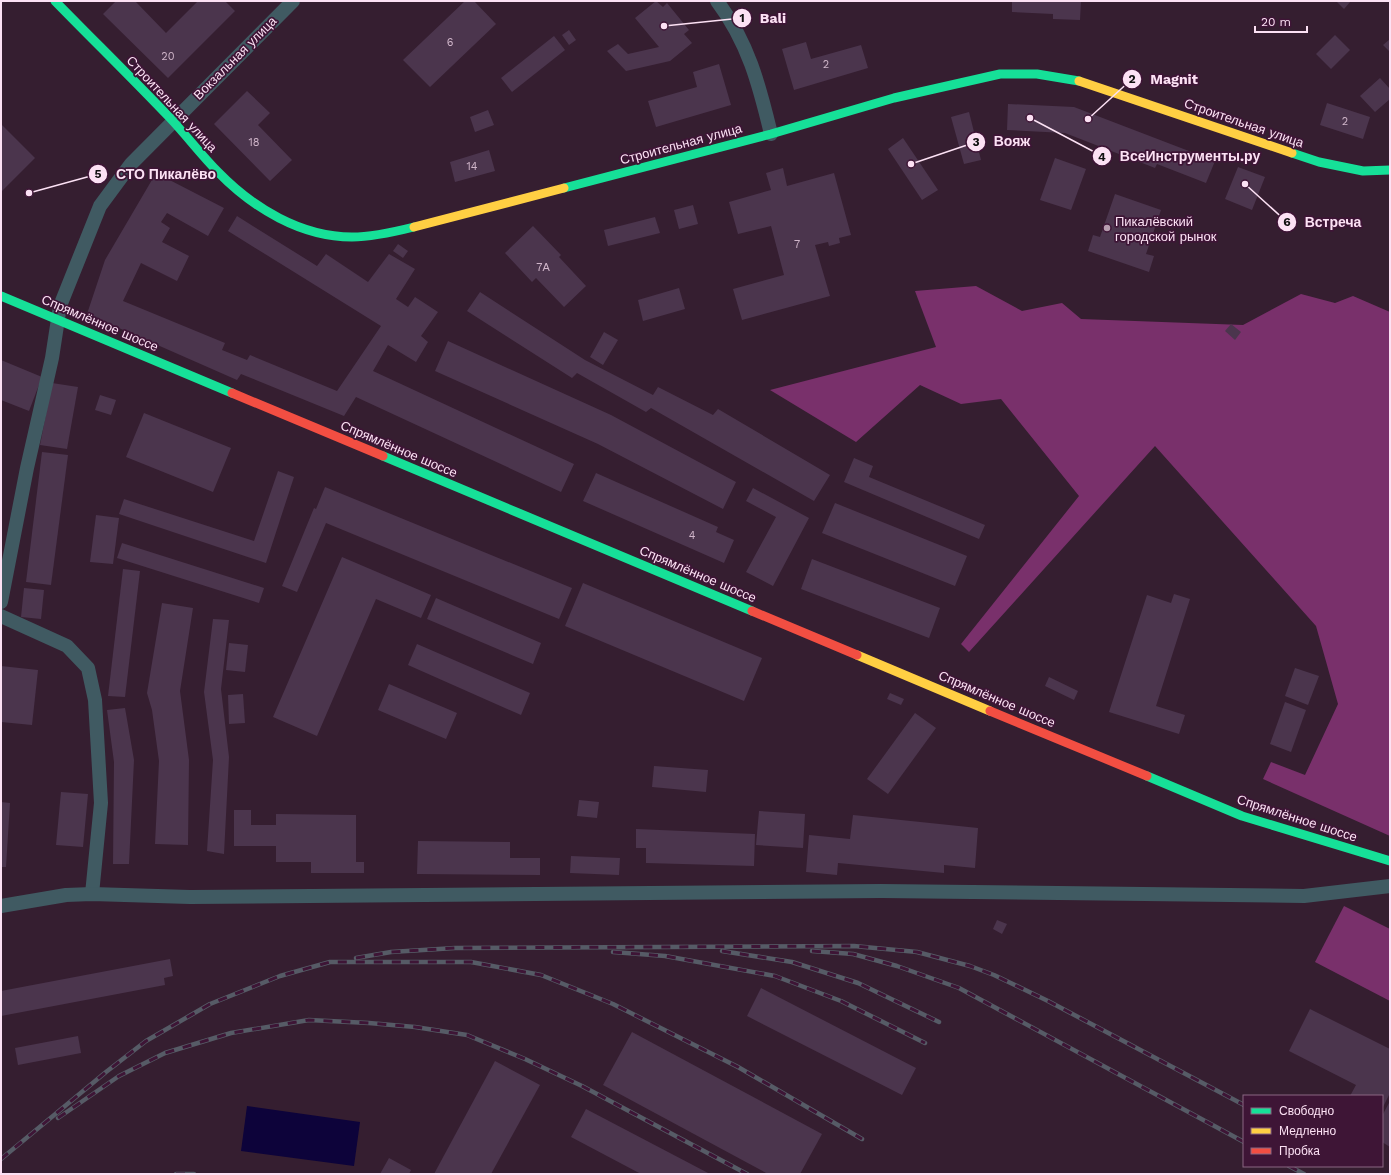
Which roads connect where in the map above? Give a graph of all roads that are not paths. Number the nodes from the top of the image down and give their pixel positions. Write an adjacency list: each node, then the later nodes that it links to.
1 (55, 1): 4 (main road, Строительная улица)
2 (293, 1): 4 (street, Вокзальная улица)
3 (717, 1): 5 (street)
4 (172, 120): 5 (main road, Строительная улица); 8 (street, Вокзальная улица)
5 (770, 134): 6 (main road, Строительная улица)
6 (1390, 170)
7 (1, 296): 8 (main road, Спрямлённое шоссе)
8 (57, 319): 9 (street, Вокзальная улица); 11 (main road, Спрямлённое шоссе)
9 (1, 602)
10 (1, 616): 13 (street)
11 (1390, 861)
12 (1390, 886): 13 (street)
13 (92, 894): 14 (street)
14 (1, 906)

